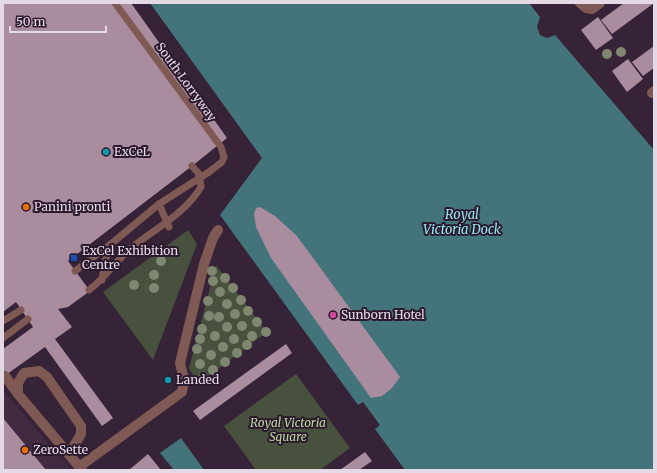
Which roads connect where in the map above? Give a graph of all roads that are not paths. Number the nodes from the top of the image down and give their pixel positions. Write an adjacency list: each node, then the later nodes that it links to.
1 (115, 3): 5 (lane, South Lorryway, bridge)
2 (580, 3): 3 (street)
3 (600, 3)
4 (192, 166): 10 (lane)
5 (159, 204): 6 (lane, bridge); 8 (lane, bridge)
6 (169, 227)
7 (218, 230): 19 (street)
8 (111, 244): 9 (lane); 10 (lane)
9 (75, 271)
10 (102, 281): 11 (lane)
11 (89, 290)
12 (18, 312): 14 (lane)
13 (28, 319): 15 (lane)
14 (3, 321)
15 (3, 338)
16 (4, 376): 17 (street)
17 (18, 394): 18 (street); 18 (street)
18 (69, 454): 19 (street)
19 (81, 468)

